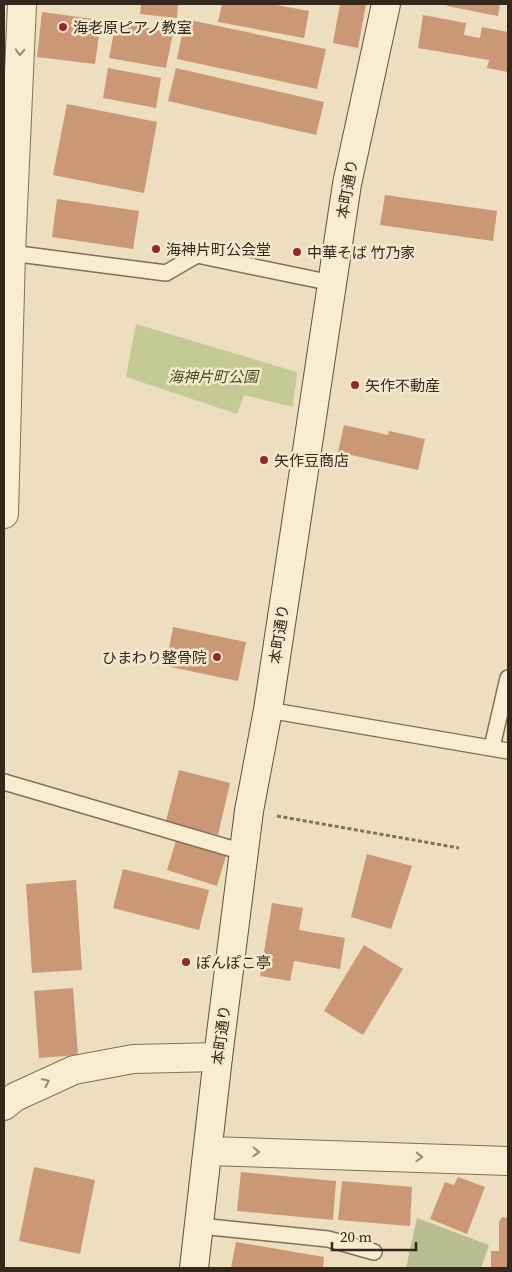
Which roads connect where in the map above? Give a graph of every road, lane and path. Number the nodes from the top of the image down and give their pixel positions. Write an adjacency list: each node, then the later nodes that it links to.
1 (22, 4): 3 (street, one-way to 3)
2 (386, 4): 4 (street, 本町通り)
3 (11, 253): 4 (lane); 5 (street)
4 (332, 284): 7 (street, 本町通り)
5 (4, 514)
6 (508, 678): 8 (lane)
7 (268, 710): 8 (lane); 11 (street, 本町通り)
8 (492, 747): 9 (lane)
9 (508, 751)
10 (4, 782): 13 (lane)
11 (249, 811): 12 (path); 13 (street, 本町通り)
12 (459, 848)
13 (243, 852): 14 (street, 本町通り)
14 (218, 1057): 15 (street, one-way to 14); 16 (street, 本町通り)
15 (4, 1106)
16 (208, 1151): 17 (street, one-way to 17); 18 (street, 本町通り)
17 (508, 1161)
18 (200, 1226): 19 (lane); 20 (street, 本町通り)
19 (374, 1252)
20 (194, 1268)

